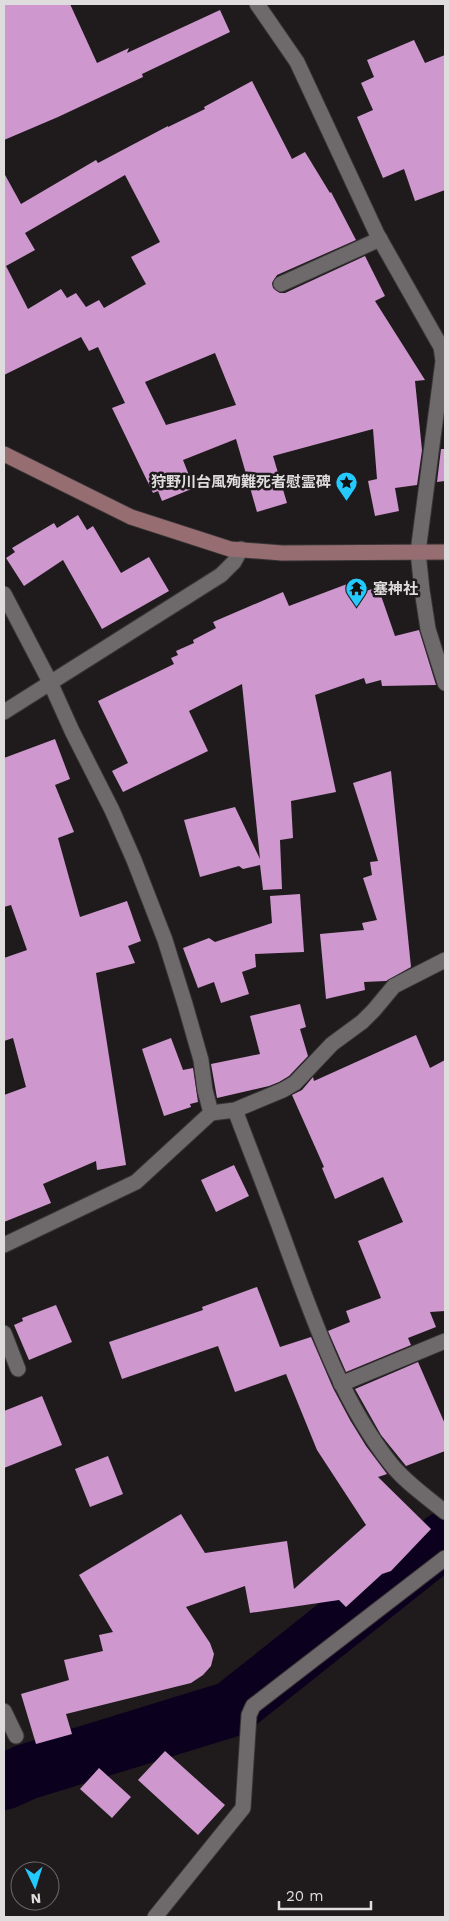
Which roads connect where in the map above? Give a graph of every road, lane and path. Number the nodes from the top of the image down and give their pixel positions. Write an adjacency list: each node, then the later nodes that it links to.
1 (258, 4): 2 (street)
2 (380, 239): 3 (street); 6 (street)
3 (281, 284)
4 (4, 454): 5 (street)
5 (241, 549): 6 (street); 9 (street)
6 (418, 552): 7 (street); 10 (street)
7 (445, 552)
8 (4, 594): 9 (street)
9 (50, 682): 11 (street); 14 (street)
10 (445, 683)
11 (4, 712)
12 (445, 960): 13 (street)
13 (235, 1110): 14 (street); 19 (street)
14 (211, 1113): 15 (street)
15 (4, 1245)
16 (4, 1333): 18 (street)
17 (445, 1341): 19 (street)
18 (18, 1369)
19 (342, 1384): 20 (street)
20 (445, 1512)
21 (445, 1558): 24 (street)
22 (4, 1711): 23 (street)
23 (16, 1736)
24 (154, 1917)

